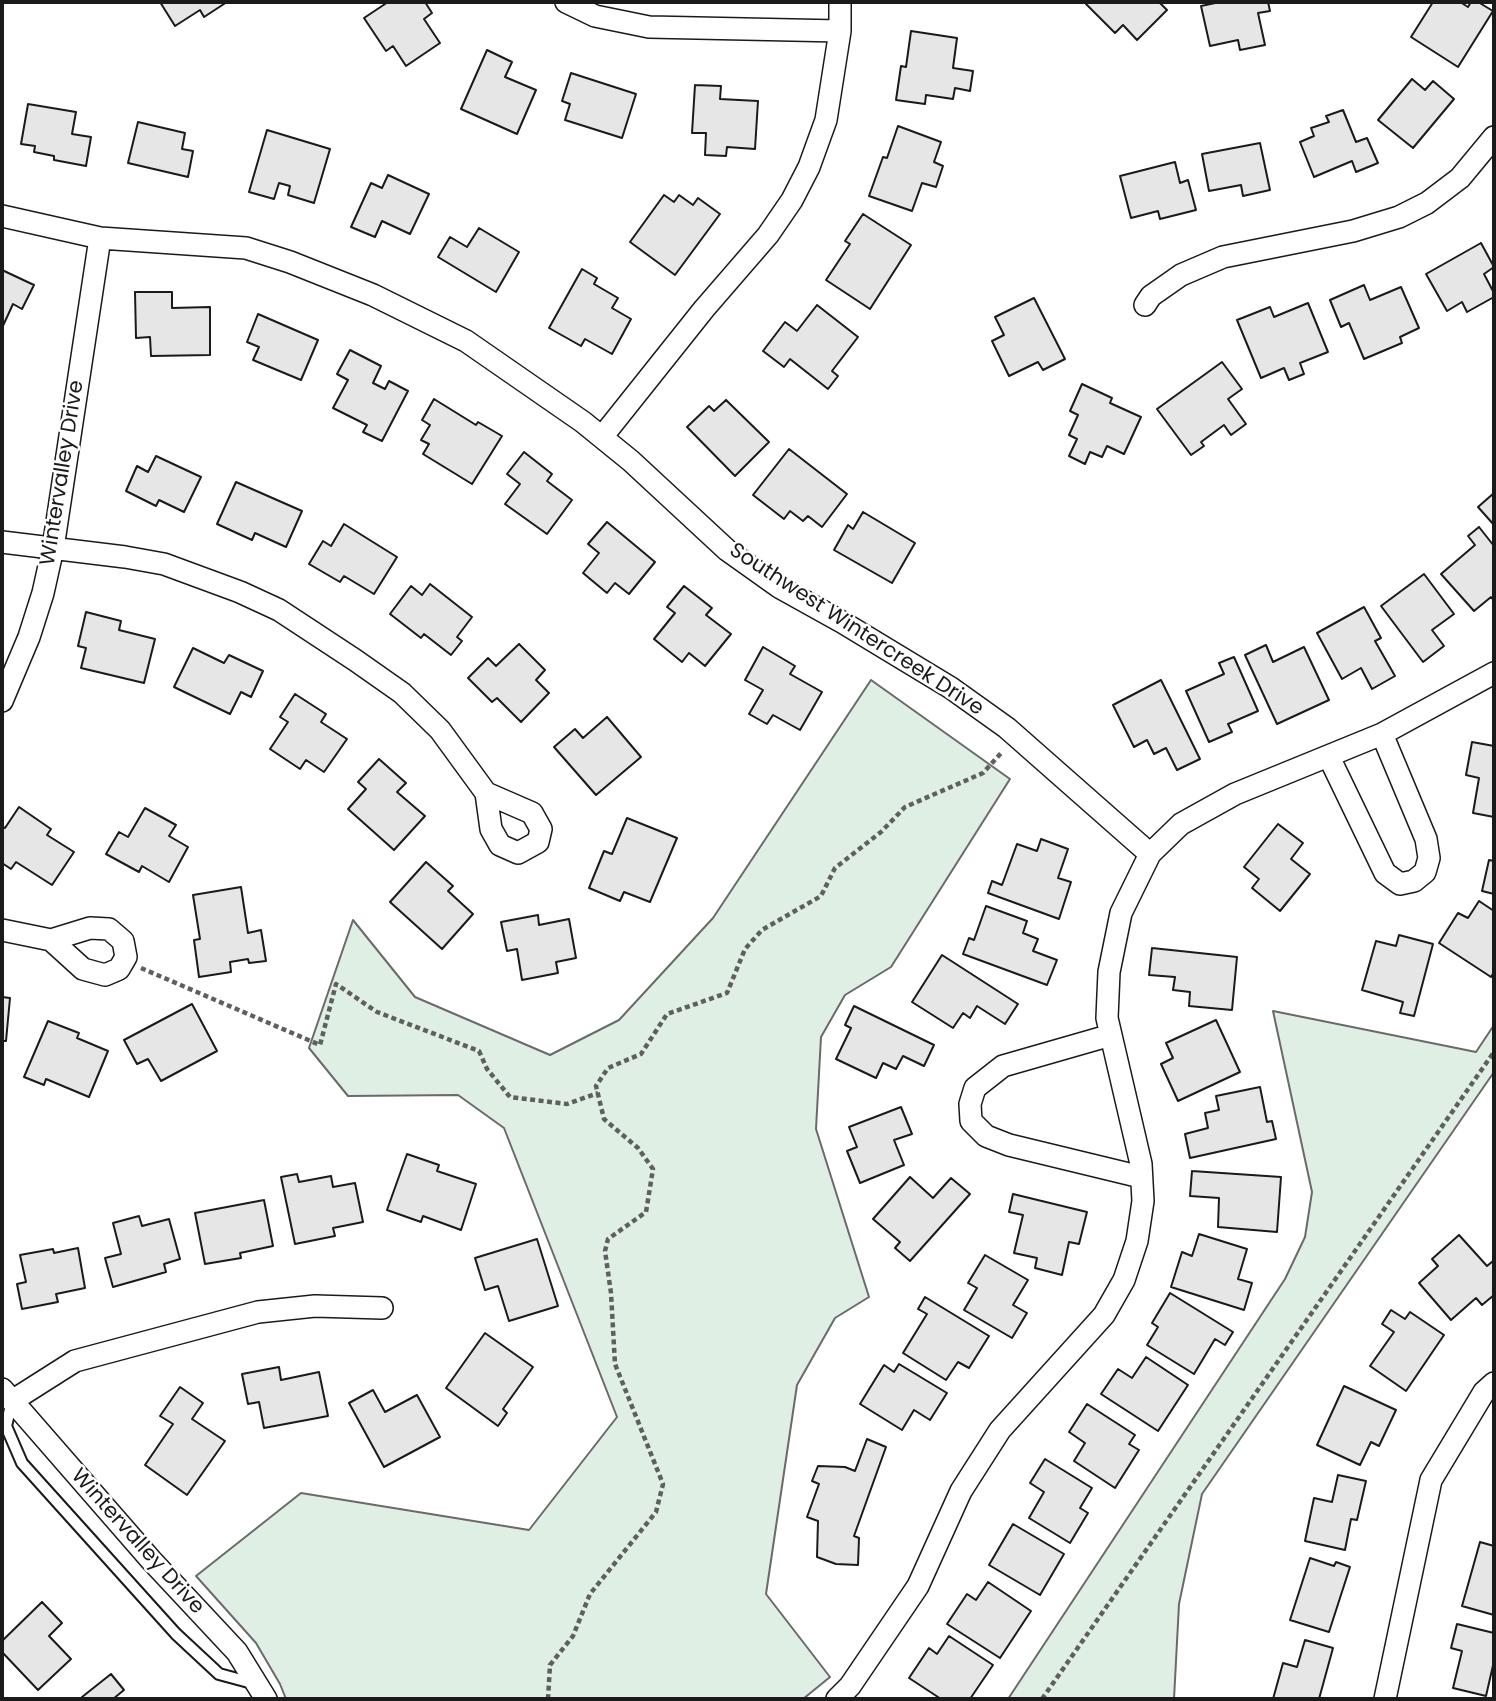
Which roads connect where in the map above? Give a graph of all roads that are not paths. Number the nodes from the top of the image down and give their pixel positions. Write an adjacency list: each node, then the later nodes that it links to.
1 (566, 2): 3 (street)
2 (839, 2): 3 (street)
3 (840, 31): 8 (street)
4 (1494, 137): 7 (street)
5 (2, 216): 6 (street, Southwest Wintercreek Drive)
6 (100, 238): 8 (street, Southwest Wintercreek Drive); 10 (street, Wintervalley Drive)
7 (1145, 305)
8 (602, 437): 16 (street, Southwest Wintercreek Drive)
9 (2, 542): 10 (street)
10 (53, 548): 12 (street, Wintervalley Drive); 15 (street)
11 (1494, 673): 13 (street)
12 (2, 701)
13 (1382, 734): 14 (street); 14 (street)
14 (1329, 757): 16 (street)
15 (486, 793)
16 (1150, 853): 19 (street)
17 (2, 930): 18 (street)
18 (51, 940): 18 (street)
19 (1111, 1035): 20 (street); 20 (street)
20 (1142, 1177): 25 (street)
21 (382, 1308): 23 (street)
22 (1494, 1383): 26 (street)
23 (7, 1395): 24 (street, Wintervalley Drive); 24 (lane)
24 (261, 1692)
25 (837, 1699)
26 (1385, 1699)

